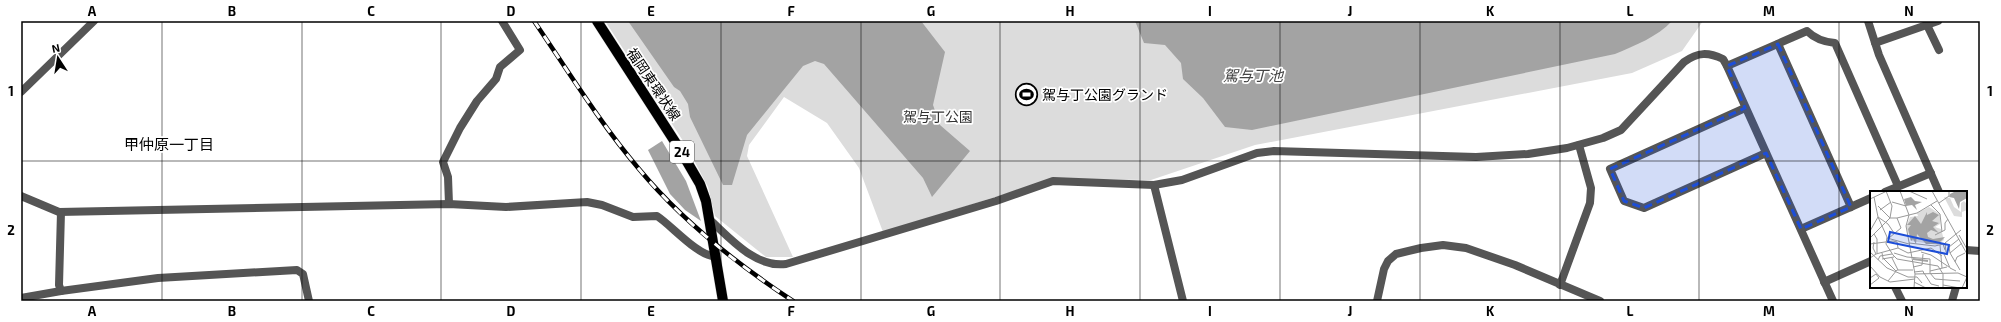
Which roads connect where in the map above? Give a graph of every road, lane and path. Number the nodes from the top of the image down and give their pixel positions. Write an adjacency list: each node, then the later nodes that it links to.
1 (94, 21): 11 (street)
2 (502, 21): 22 (street)
3 (597, 21): 25 (main road, 福岡東環状線 / 24)
4 (1868, 21): 7 (street)
5 (1938, 21): 6 (street)
6 (1927, 25): 7 (street); 9 (street)
7 (1875, 43): 15 (street)
8 (1778, 44): 10 (street); 17 (street); 23 (street)
9 (1939, 50)
10 (1727, 66): 12 (street); 13 (street)
11 (21, 92)
12 (1745, 108): 14 (street); 14 (street)
13 (1579, 145): 16 (street); 32 (street)
14 (1766, 153): 26 (street)
15 (1931, 173): 17 (street); 19 (street)
16 (1154, 185): 25 (street); 40 (street)
17 (1898, 186): 18 (street)
18 (1887, 191)
19 (1939, 191)
20 (21, 196): 24 (street)
21 (1870, 198): 23 (street)
22 (449, 204): 24 (street); 29 (street)
23 (1851, 208): 26 (street)
24 (61, 212): 35 (street)
25 (709, 219): 29 (main road, 福岡東環状線 / 24)
26 (1801, 230): 31 (street)
27 (1967, 250): 28 (street)
28 (1980, 251)
29 (714, 256): 39 (main road, 福岡東環状線 / 24)
30 (1870, 261): 31 (street)
31 (1824, 282): 43 (street)
32 (1560, 285): 41 (street); 42 (street)
33 (1896, 288): 44 (street)
34 (1956, 288): 45 (street)
35 (60, 291): 37 (street); 38 (street)
36 (21, 298): 37 (street)
37 (32, 299)
38 (309, 301)
39 (723, 301)
40 (1183, 301)
41 (1378, 301)
42 (1600, 301)
43 (1832, 301)
44 (1902, 301)
45 (1952, 301)

